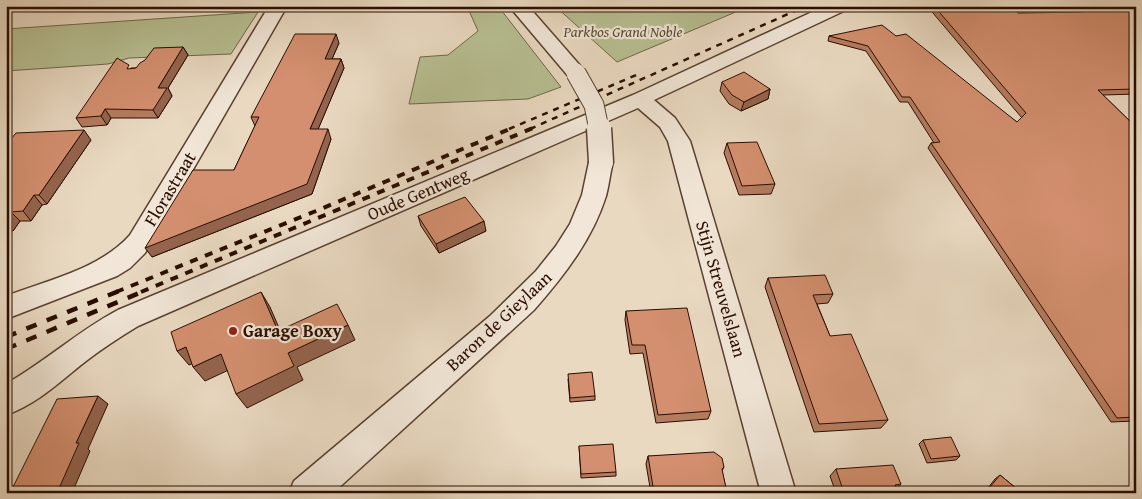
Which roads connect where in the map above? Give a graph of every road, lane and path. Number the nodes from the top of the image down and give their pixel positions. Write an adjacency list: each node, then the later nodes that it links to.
1 (278, 6): 7 (street, Florastraat)
2 (518, 6): 4 (street, Baron de Gieylaan)
3 (840, 6): 5 (street, Oude Gentweg)
4 (576, 73): 6 (street, Baron de Gieylaan, bridge)
5 (640, 99): 8 (street, Oude Gentweg); 10 (street, Stijn Streuvelslaan)
6 (601, 162): 9 (street, Baron de Gieylaan)
7 (6, 308)
8 (6, 401)
9 (306, 493)
10 (779, 493)

